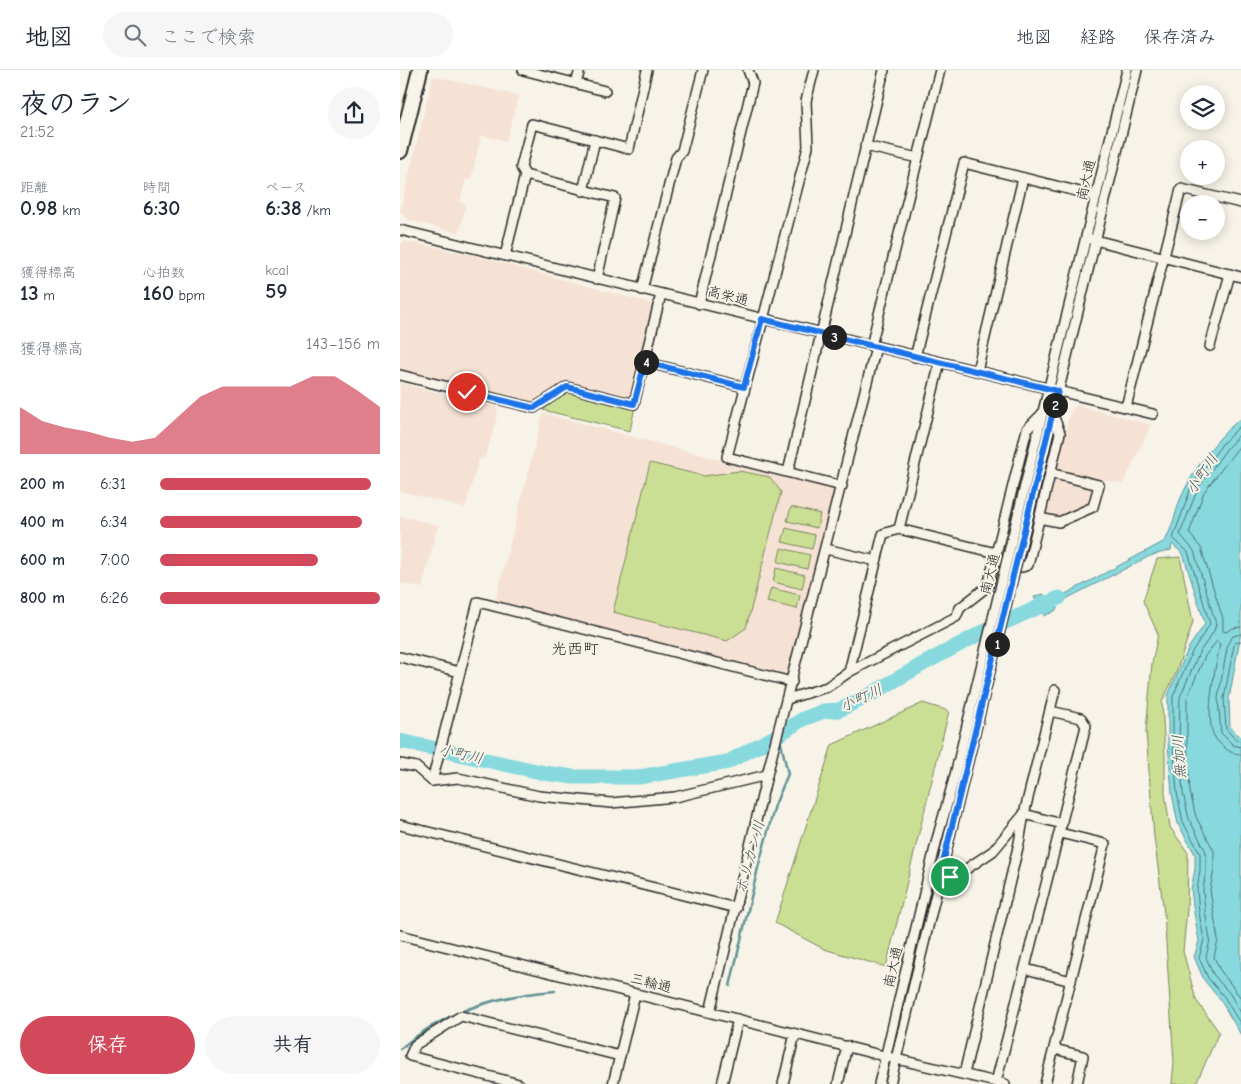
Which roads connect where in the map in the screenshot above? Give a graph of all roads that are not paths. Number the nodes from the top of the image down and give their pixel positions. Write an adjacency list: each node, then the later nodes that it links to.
1 (420, 70): 16 (highway)
2 (523, 70): 12 (street)
3 (580, 70): 12 (street)
4 (647, 70): 14 (street)
5 (703, 70): 31 (street)
6 (748, 70): 33 (street)
7 (814, 70): 34 (street)
8 (884, 70): 15 (street)
9 (940, 70): 17 (street)
10 (1127, 70): 21 (street, 南大通)
11 (1137, 70): 25 (street, 南大通)
12 (576, 83): 13 (street)
13 (605, 91)
14 (595, 140): 18 (street); 20 (street)
15 (865, 146): 17 (street); 35 (street)
16 (400, 151)
17 (918, 158): 36 (street)
18 (525, 175): 20 (street); 26 (street)
19 (1024, 178): 21 (street); 38 (street); 41 (street)
20 (583, 190): 30 (street)
21 (1096, 196): 24 (street, 南大通)
22 (1241, 203): 27 (street)
23 (400, 230): 26 (street, 高栄通)
24 (1086, 238): 25 (street); 44 (street, 南大通)
25 (1096, 240): 27 (street); 45 (street, 南大通)
26 (506, 256): 30 (street, 高栄通)
27 (1164, 257): 28 (street); 46 (street)
28 (1230, 274): 29 (street); 37 (street)
29 (1241, 277)
30 (598, 279): 31 (street, 高栄通)
31 (642, 290): 32 (street, 高栄通)
32 (661, 294): 33 (street, 高栄通); 39 (street)
33 (700, 304): 34 (street, 高栄通)
34 (762, 319): 35 (street, 高栄通); 43 (street)
35 (821, 334): 36 (street, 高栄通); 50 (street)
36 (873, 346): 38 (street, 高栄通); 52 (street)
37 (1210, 346)
38 (915, 357): 40 (street, 高栄通)
39 (645, 362): 42 (street); 43 (street)
40 (940, 362): 41 (street, 高栄通); 54 (street)
41 (977, 371): 44 (street, 高栄通)
42 (400, 375)
43 (744, 387): 50 (street)
44 (1049, 389): 45 (street, 高栄通); 47 (street, 南大通)
45 (1058, 391): 46 (street, 高栄通); 48 (street, 南大通)
46 (1126, 407): 49 (street, 高栄通)
47 (1043, 413): 56 (street); 71 (street, 南大通, bridge)
48 (1052, 414): 51 (street); 72 (street, 南大通, bridge)
49 (1154, 414)
50 (788, 472): 52 (street)
51 (1050, 473): 53 (street); 53 (street)
52 (842, 486): 55 (street)
53 (1039, 518): 56 (street)
54 (899, 529): 56 (street); 57 (street)
55 (826, 549): 57 (street); 61 (street)
56 (996, 557): 60 (street)
57 (876, 561): 60 (street)
58 (400, 657): 59 (street)
59 (460, 672): 61 (street); 67 (street)
60 (849, 672): 63 (street)
61 (792, 682): 63 (street)
62 (1055, 690): 64 (street)
63 (786, 703): 66 (street)
64 (1050, 711): 68 (street); 70 (street)
65 (400, 764): 67 (street)
66 (769, 770): 67 (street); 73 (street)
67 (432, 781)
68 (1024, 814): 70 (street); 72 (street); 86 (street)
69 (400, 825): 73 (street)
70 (1061, 828): 75 (street); 76 (street)
71 (931, 868): 72 (street); 84 (street, 南大通)
72 (941, 871): 85 (street, 南大通)
73 (736, 908): 78 (street)
74 (400, 935): 77 (street, 三輪通)
75 (1026, 969): 76 (street); 87 (street)
76 (1071, 981): 82 (street)
77 (635, 994): 78 (street, 三輪通); 83 (street)
78 (710, 1012): 79 (street, 三輪通)
79 (738, 1019): 80 (street, 三輪通); 90 (street)
80 (795, 1034): 81 (street, 三輪通); 91 (street)
81 (847, 1046): 84 (street, 三輪通); 92 (street)
82 (1054, 1049): 95 (street); 96 (street)
83 (620, 1056): 88 (street); 89 (street)
84 (886, 1056): 85 (street, 三輪通); 93 (street, 南大通)
85 (896, 1059): 86 (street, 三輪通); 94 (street, 南大通)
86 (964, 1074): 87 (street, 三輪通)
87 (1001, 1083)
88 (519, 1084)
89 (613, 1084)
90 (722, 1084)
91 (783, 1084)
92 (838, 1084)
93 (879, 1084)
94 (890, 1084)
95 (1045, 1084)
96 (1077, 1084)

